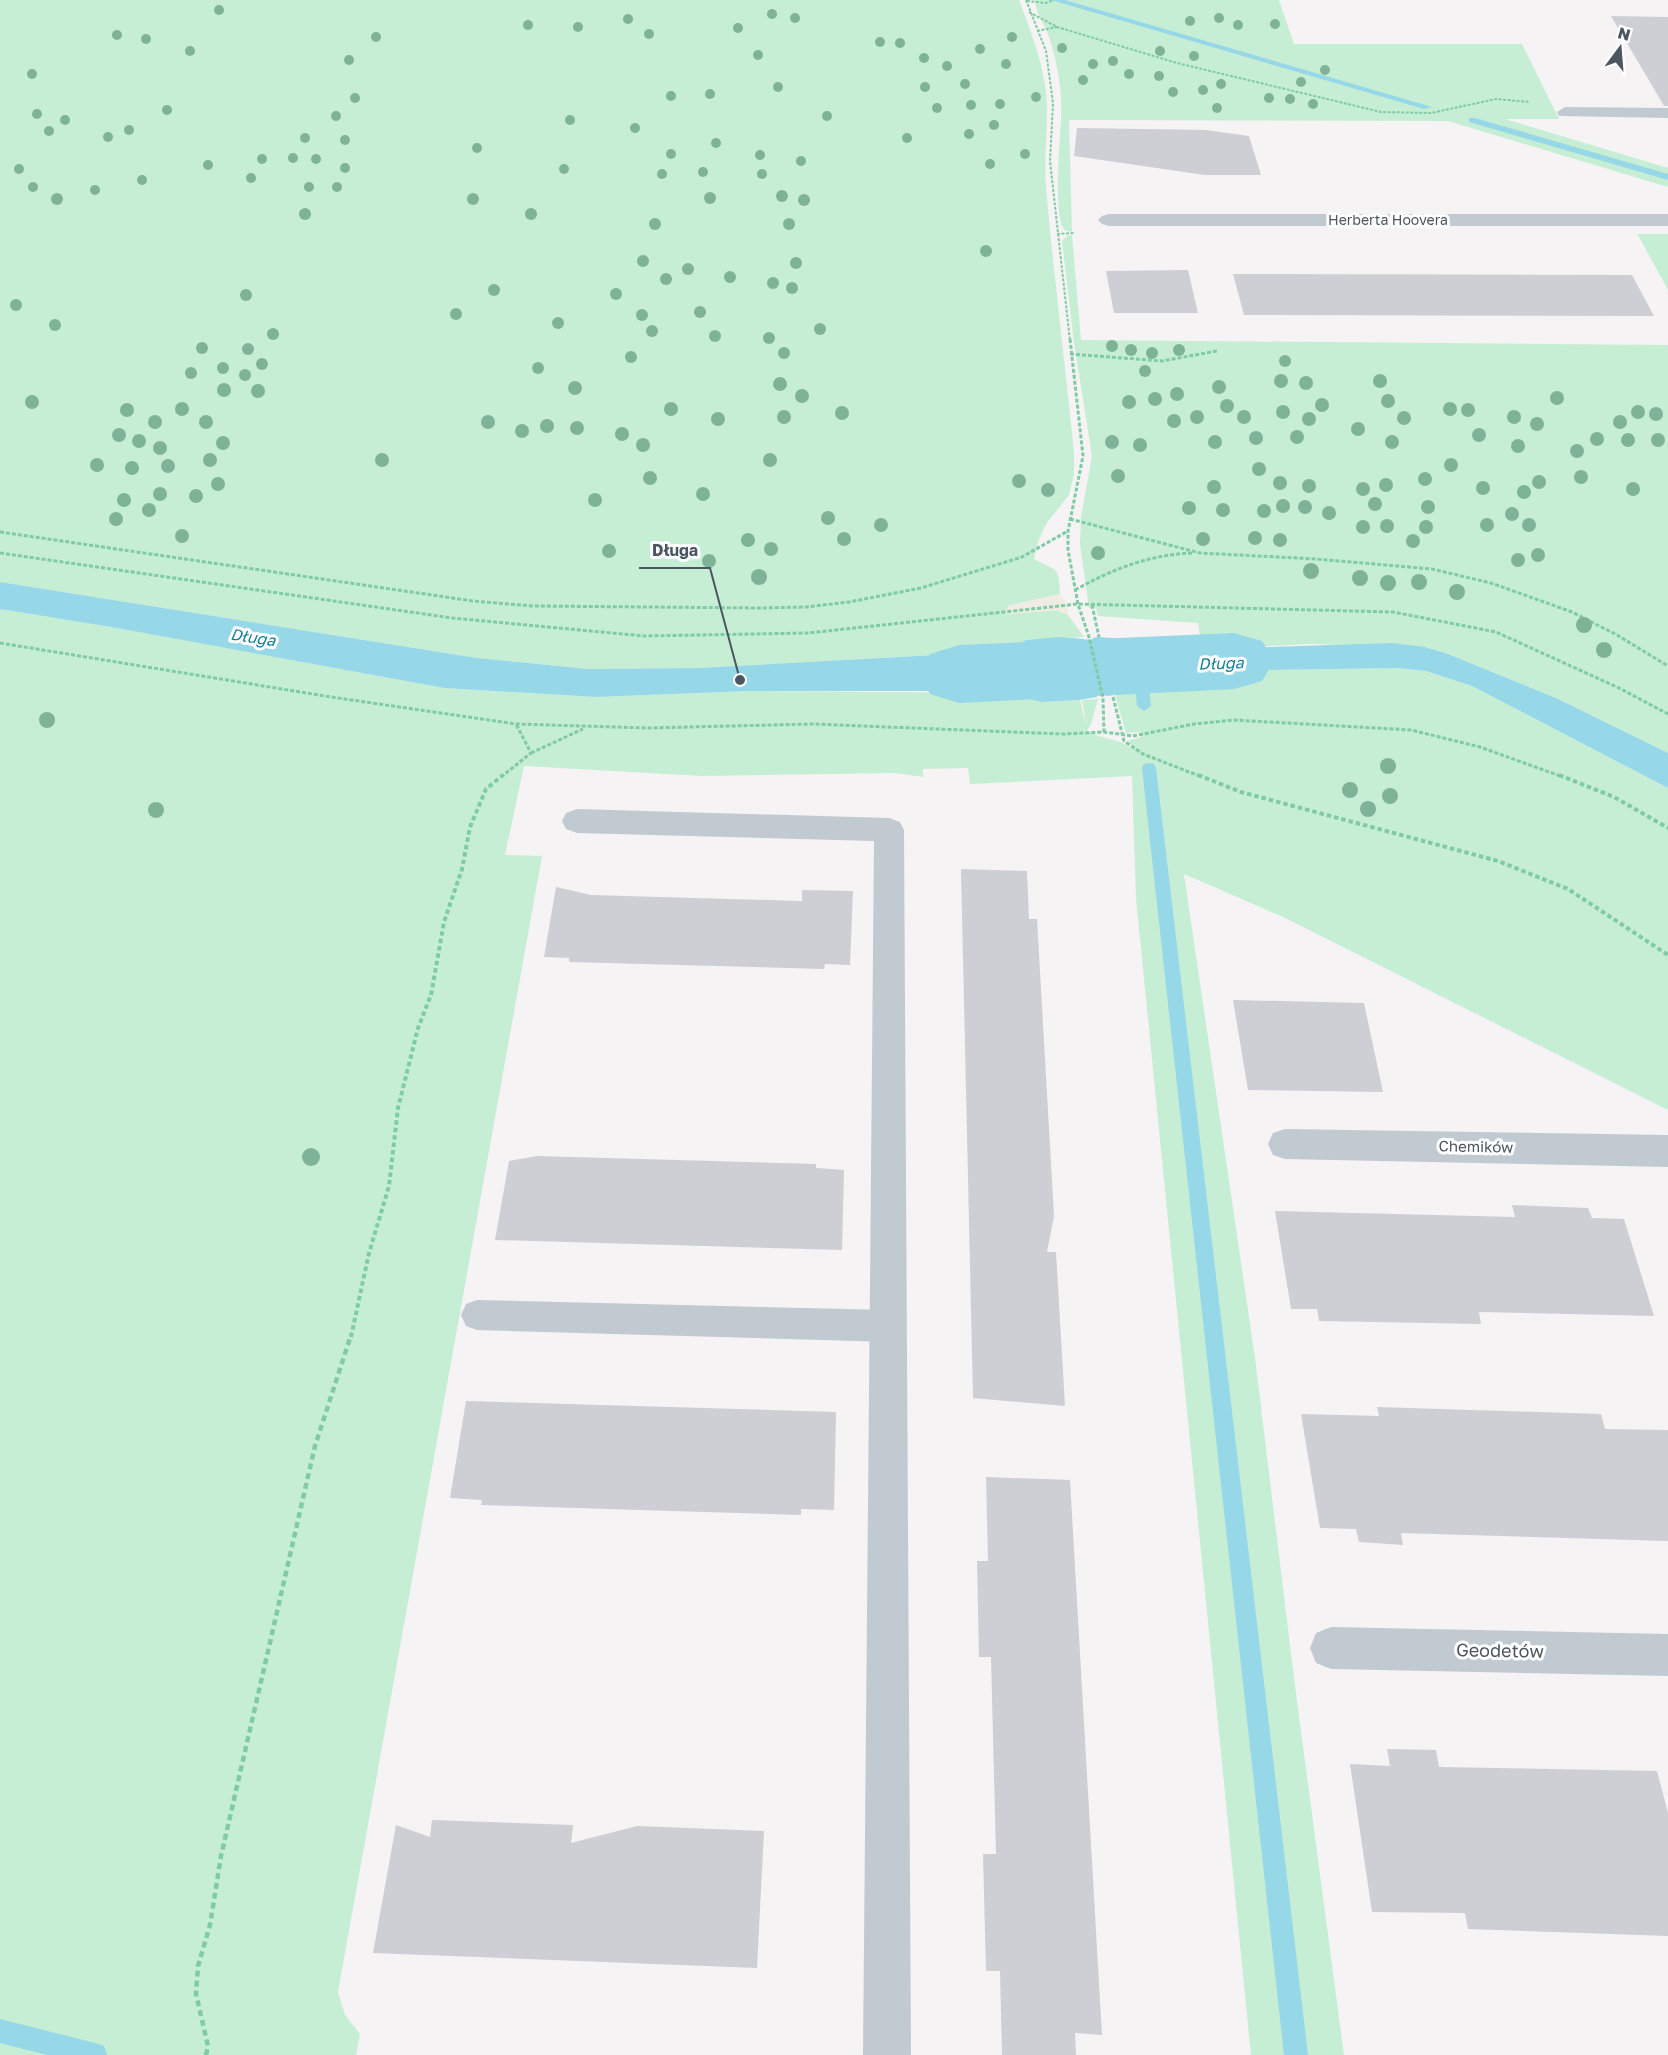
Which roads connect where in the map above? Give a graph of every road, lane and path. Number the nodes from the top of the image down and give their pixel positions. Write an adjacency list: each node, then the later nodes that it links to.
1 (1027, 1): 2 (path); 3 (path)
2 (1052, 1)
3 (1029, 12): 4 (path); 5 (path)
4 (1057, 27): 5 (path); 6 (path)
5 (1037, 31): 11 (path)
6 (1565, 112): 7 (lane)
7 (1668, 113)
8 (1109, 220): 9 (street, Herberta Hoovera)
9 (1668, 220)
10 (1072, 233): 11 (path)
11 (1057, 234): 13 (path)
12 (1217, 351): 13 (path)
13 (1070, 354): 14 (path)
14 (1070, 519): 15 (path); 18 (path)
15 (1068, 531): 16 (path); 19 (path)
16 (0, 532)
17 (0, 553): 20 (path)
18 (1200, 553): 19 (path); 24 (path)
19 (1075, 590): 20 (path)
20 (1078, 604): 21 (path); 29 (path)
21 (1092, 605): 22 (path); 26 (path)
22 (1099, 637)
23 (0, 643): 27 (path)
24 (1668, 666)
25 (1113, 697): 30 (path)
26 (1668, 714)
27 (516, 724): 28 (path); 31 (path)
28 (586, 727): 29 (path); 31 (path)
29 (1104, 732): 30 (path)
30 (1123, 736): 33 (path); 34 (path)
31 (531, 753): 41 (path)
32 (577, 821): 38 (street)
33 (1668, 828)
34 (1668, 955)
35 (1285, 1144): 36 (street, Chemików)
36 (1668, 1151)
37 (477, 1315): 38 (lane)
38 (889, 1326): 42 (street)
39 (1331, 1648): 40 (street, Geodetów)
40 (1668, 1655)
41 (206, 2055)
42 (887, 2055)

